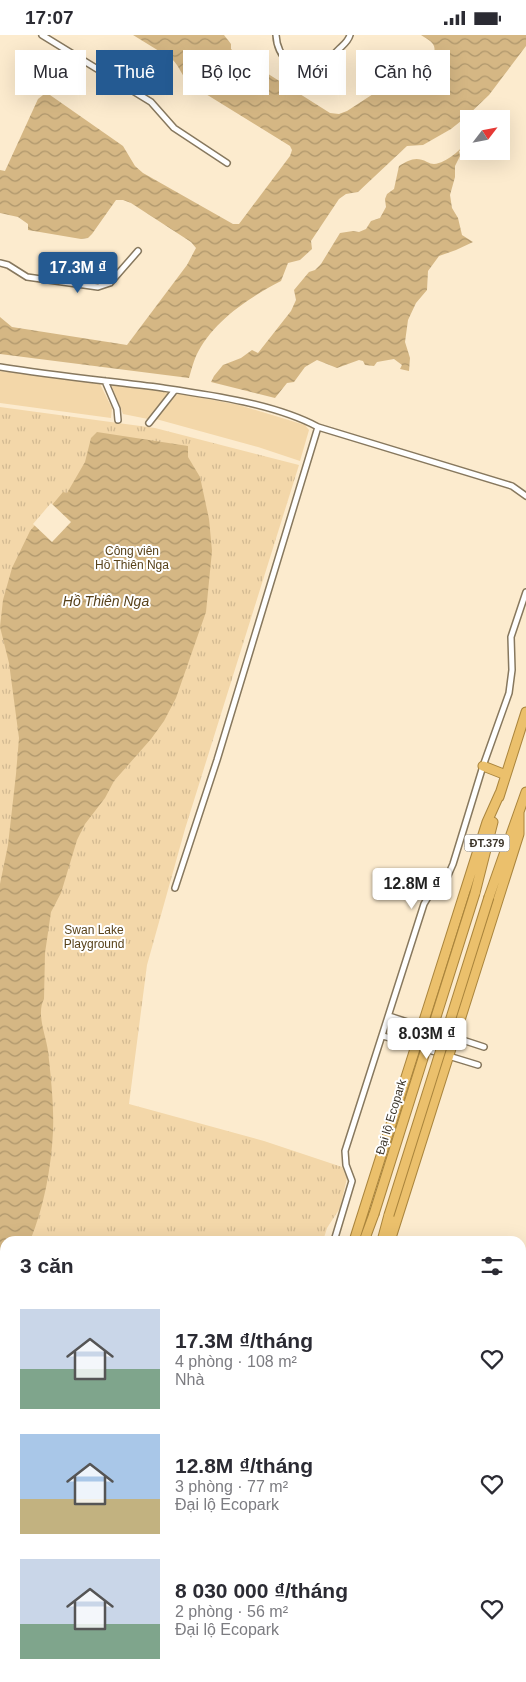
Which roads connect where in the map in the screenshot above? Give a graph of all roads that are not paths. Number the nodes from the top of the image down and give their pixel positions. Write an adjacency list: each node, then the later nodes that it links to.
1 (42, 35): 4 (street)
2 (276, 35): 3 (street)
3 (350, 35)
4 (227, 163)
5 (138, 251): 6 (street)
6 (0, 263)
7 (0, 367): 8 (street)
8 (105, 381): 9 (street); 10 (street)
9 (176, 390): 11 (street); 12 (street)
10 (118, 420)
11 (150, 423)
12 (318, 427): 13 (street); 23 (street)
13 (512, 486): 14 (street); 15 (street)
14 (526, 490)
15 (526, 496)
16 (526, 592): 18 (street)
17 (526, 712): 19 (highway, Đại lộ Ecopark / ĐT.379)
18 (483, 767): 19 (highway); 24 (street)
19 (506, 775): 21 (highway, Đại lộ Ecopark / ĐT.379)
20 (526, 791): 22 (highway, ĐT.379)
21 (500, 793): 25 (highway); 34 (highway, Đại lộ Ecopark / ĐT.379, bridge)
22 (519, 813): 27 (highway); 35 (highway, ĐT.379, bridge)
23 (175, 888)
24 (389, 1016): 25 (street); 26 (street)
25 (422, 1027): 27 (street); 28 (highway)
26 (383, 1036): 28 (street); 32 (street)
27 (454, 1038): 29 (street); 30 (highway)
28 (416, 1047): 30 (street); 33 (highway)
29 (484, 1047)
30 (449, 1056): 31 (street); 36 (highway)
31 (478, 1065)
32 (336, 1236)
33 (356, 1236)
34 (366, 1236)
35 (383, 1236)
36 (392, 1236)

